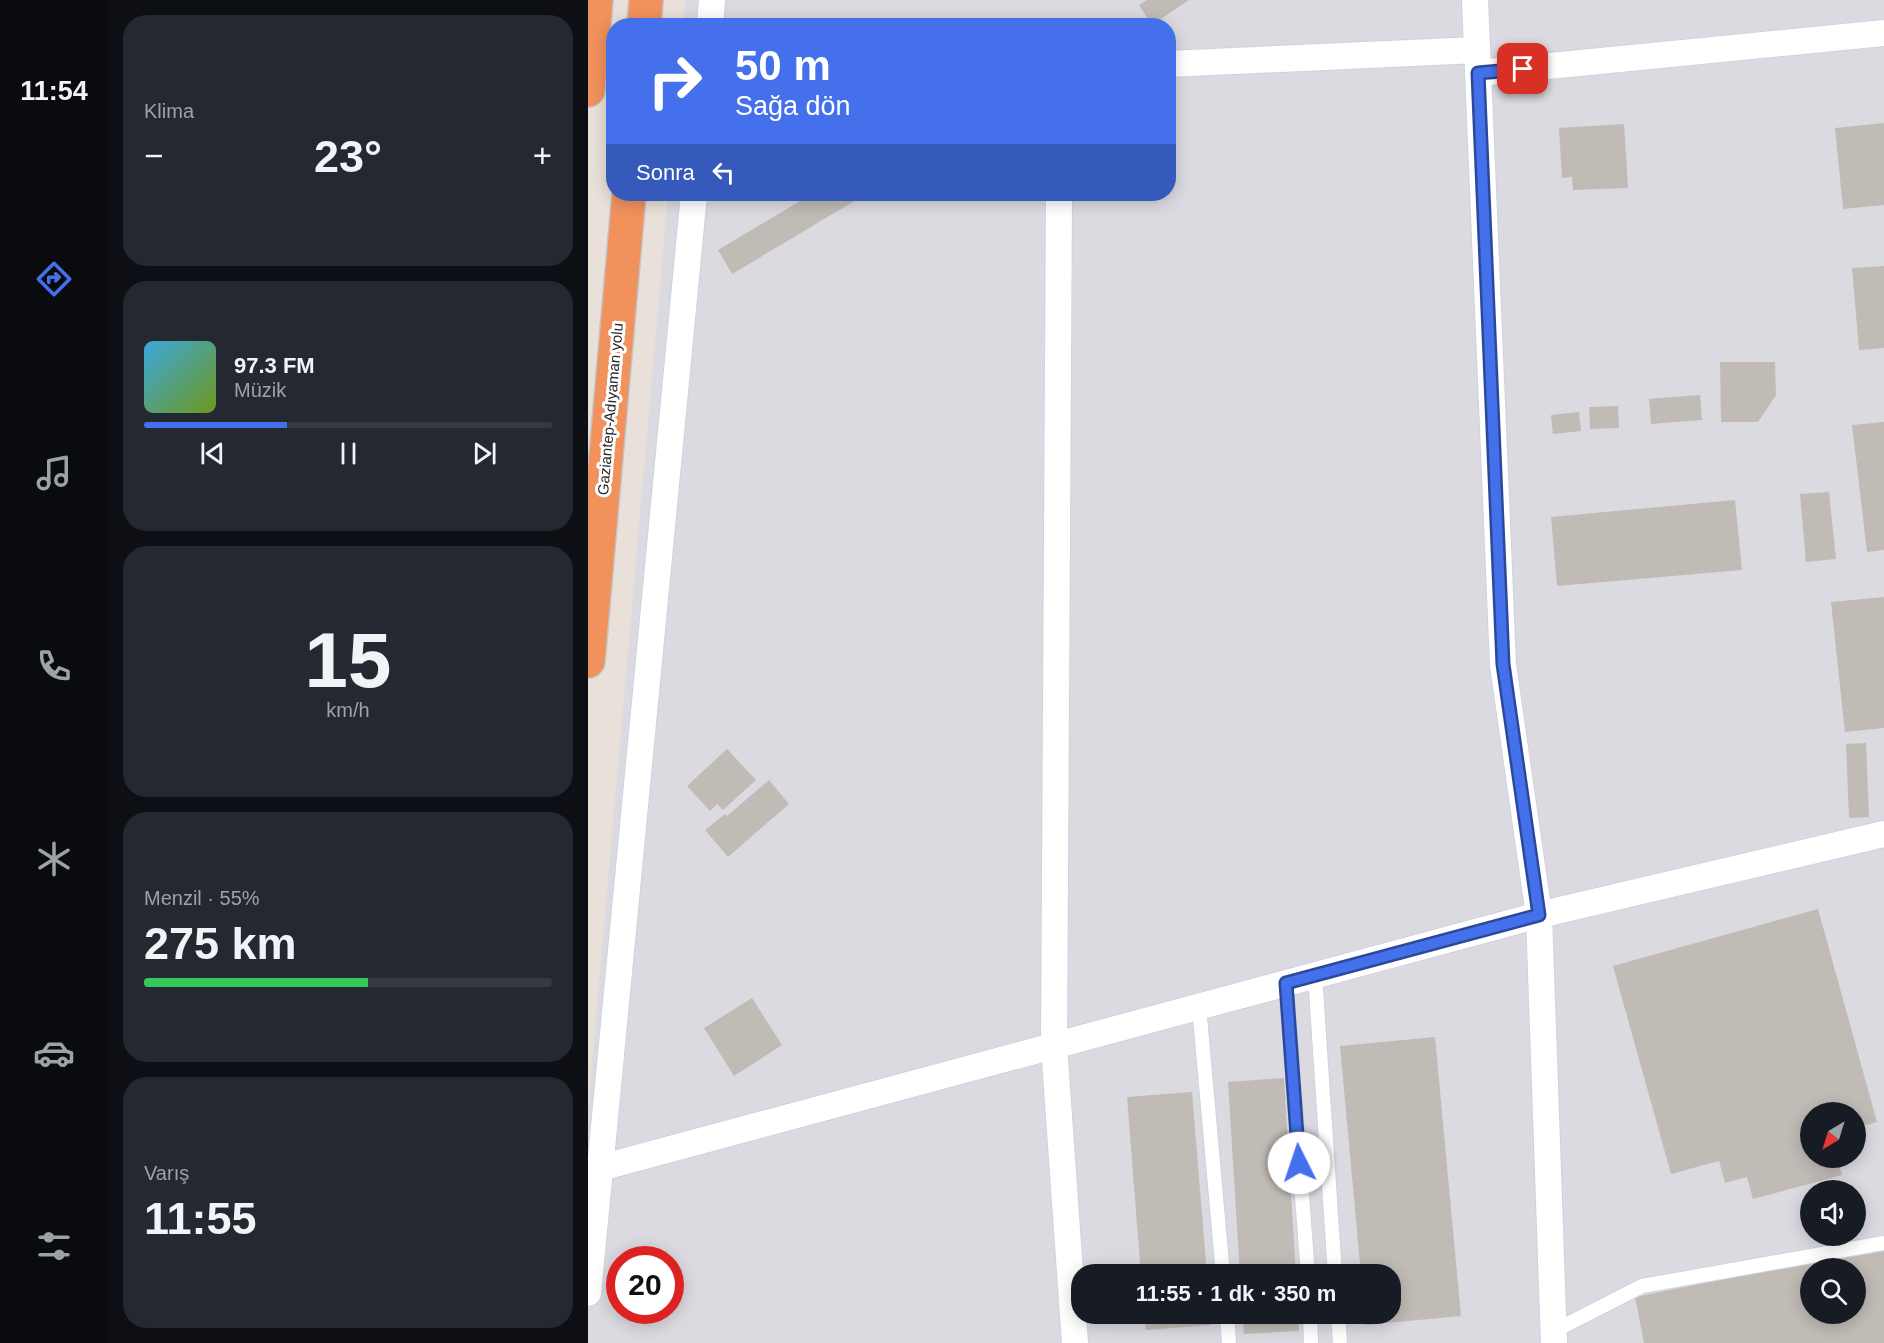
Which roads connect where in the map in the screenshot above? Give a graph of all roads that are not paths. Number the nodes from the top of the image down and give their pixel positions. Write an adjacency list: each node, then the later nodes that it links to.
1 (596, 0): 10 (highway)
2 (646, 0): 5 (highway)
3 (712, 0): 6 (street)
4 (1474, 0): 8 (street)
5 (645, 18)
6 (711, 18)
7 (1884, 33): 8 (street)
8 (1477, 62): 9 (street); 16 (street)
9 (1176, 64)
10 (588, 90)
11 (628, 201): 14 (highway, Gaziantep-Adıyaman yolu)
12 (693, 201): 21 (street)
13 (1059, 201): 20 (street)
14 (588, 661)
15 (1884, 834): 16 (street)
16 (1539, 915): 17 (street); 30 (street)
17 (1315, 975): 18 (street); 25 (lane)
18 (1286, 983): 19 (street); 24 (lane)
19 (1199, 1006): 20 (street); 23 (lane)
20 (1054, 1046): 21 (street); 31 (street)
21 (600, 1168): 26 (street)
22 (1884, 1243): 30 (lane)
23 (1222, 1264)
24 (1307, 1264)
25 (1334, 1264)
26 (588, 1293)
27 (1228, 1324): 32 (lane)
28 (1310, 1324): 33 (lane)
29 (1339, 1324): 34 (lane)
30 (1554, 1337)
31 (1075, 1343)
32 (1229, 1343)
33 (1311, 1343)
34 (1340, 1343)

